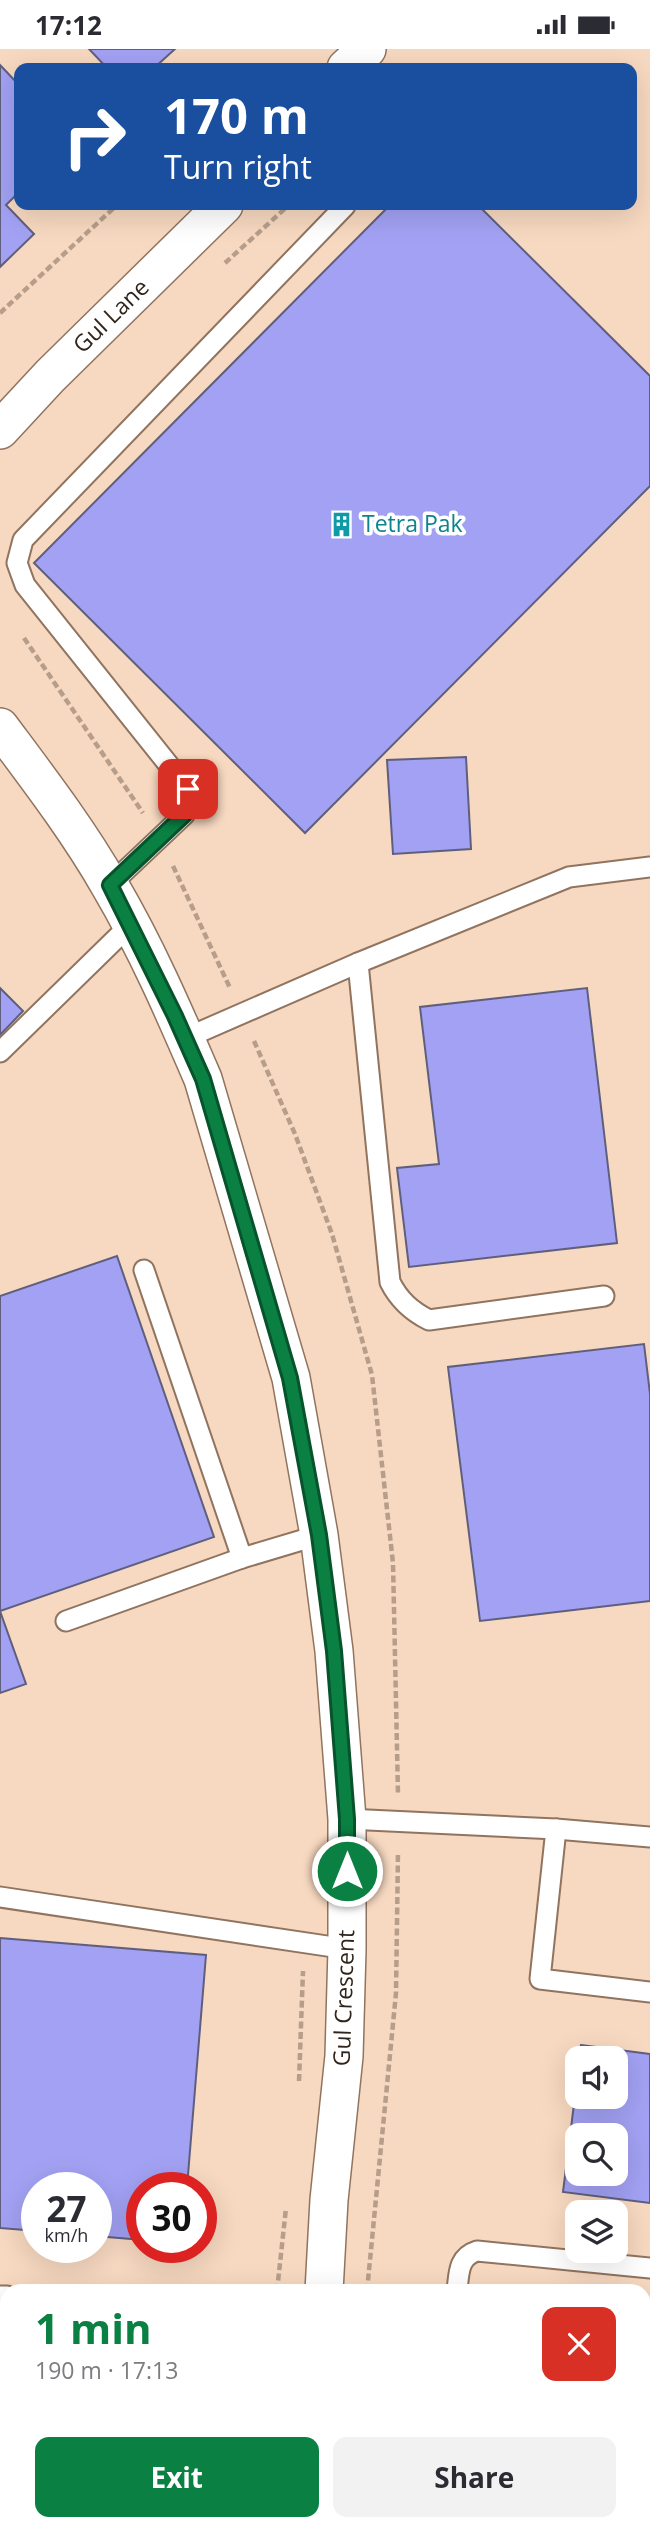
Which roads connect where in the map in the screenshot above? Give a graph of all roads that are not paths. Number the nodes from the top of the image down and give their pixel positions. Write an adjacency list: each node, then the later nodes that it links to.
1 (367, 49): 2 (street)
2 (352, 63)
3 (219, 210): 5 (street, Gul Lane)
4 (341, 210): 8 (lane)
5 (0, 430)
6 (0, 727): 8 (street, Gul Crescent)
7 (650, 867): 10 (lane)
8 (110, 885): 9 (street, Gul Crescent)
9 (131, 924): 11 (street, Gul Crescent); 12 (lane)
10 (358, 963): 11 (lane); 14 (lane)
11 (186, 1038): 15 (street, Gul Crescent)
12 (0, 1052)
13 (144, 1270): 16 (lane)
14 (604, 1296)
15 (319, 1535): 16 (lane); 18 (street, Gul Crescent)
16 (242, 1558): 17 (lane)
17 (66, 1621)
18 (347, 1819): 19 (lane); 22 (street, Gul Crescent)
19 (556, 1829): 20 (lane); 23 (lane)
20 (650, 1837)
21 (0, 1897): 22 (lane)
22 (346, 1949): 25 (street, Gul Crescent)
23 (650, 1992)
24 (650, 2268): 26 (lane)
25 (324, 2284)
26 (458, 2284)

